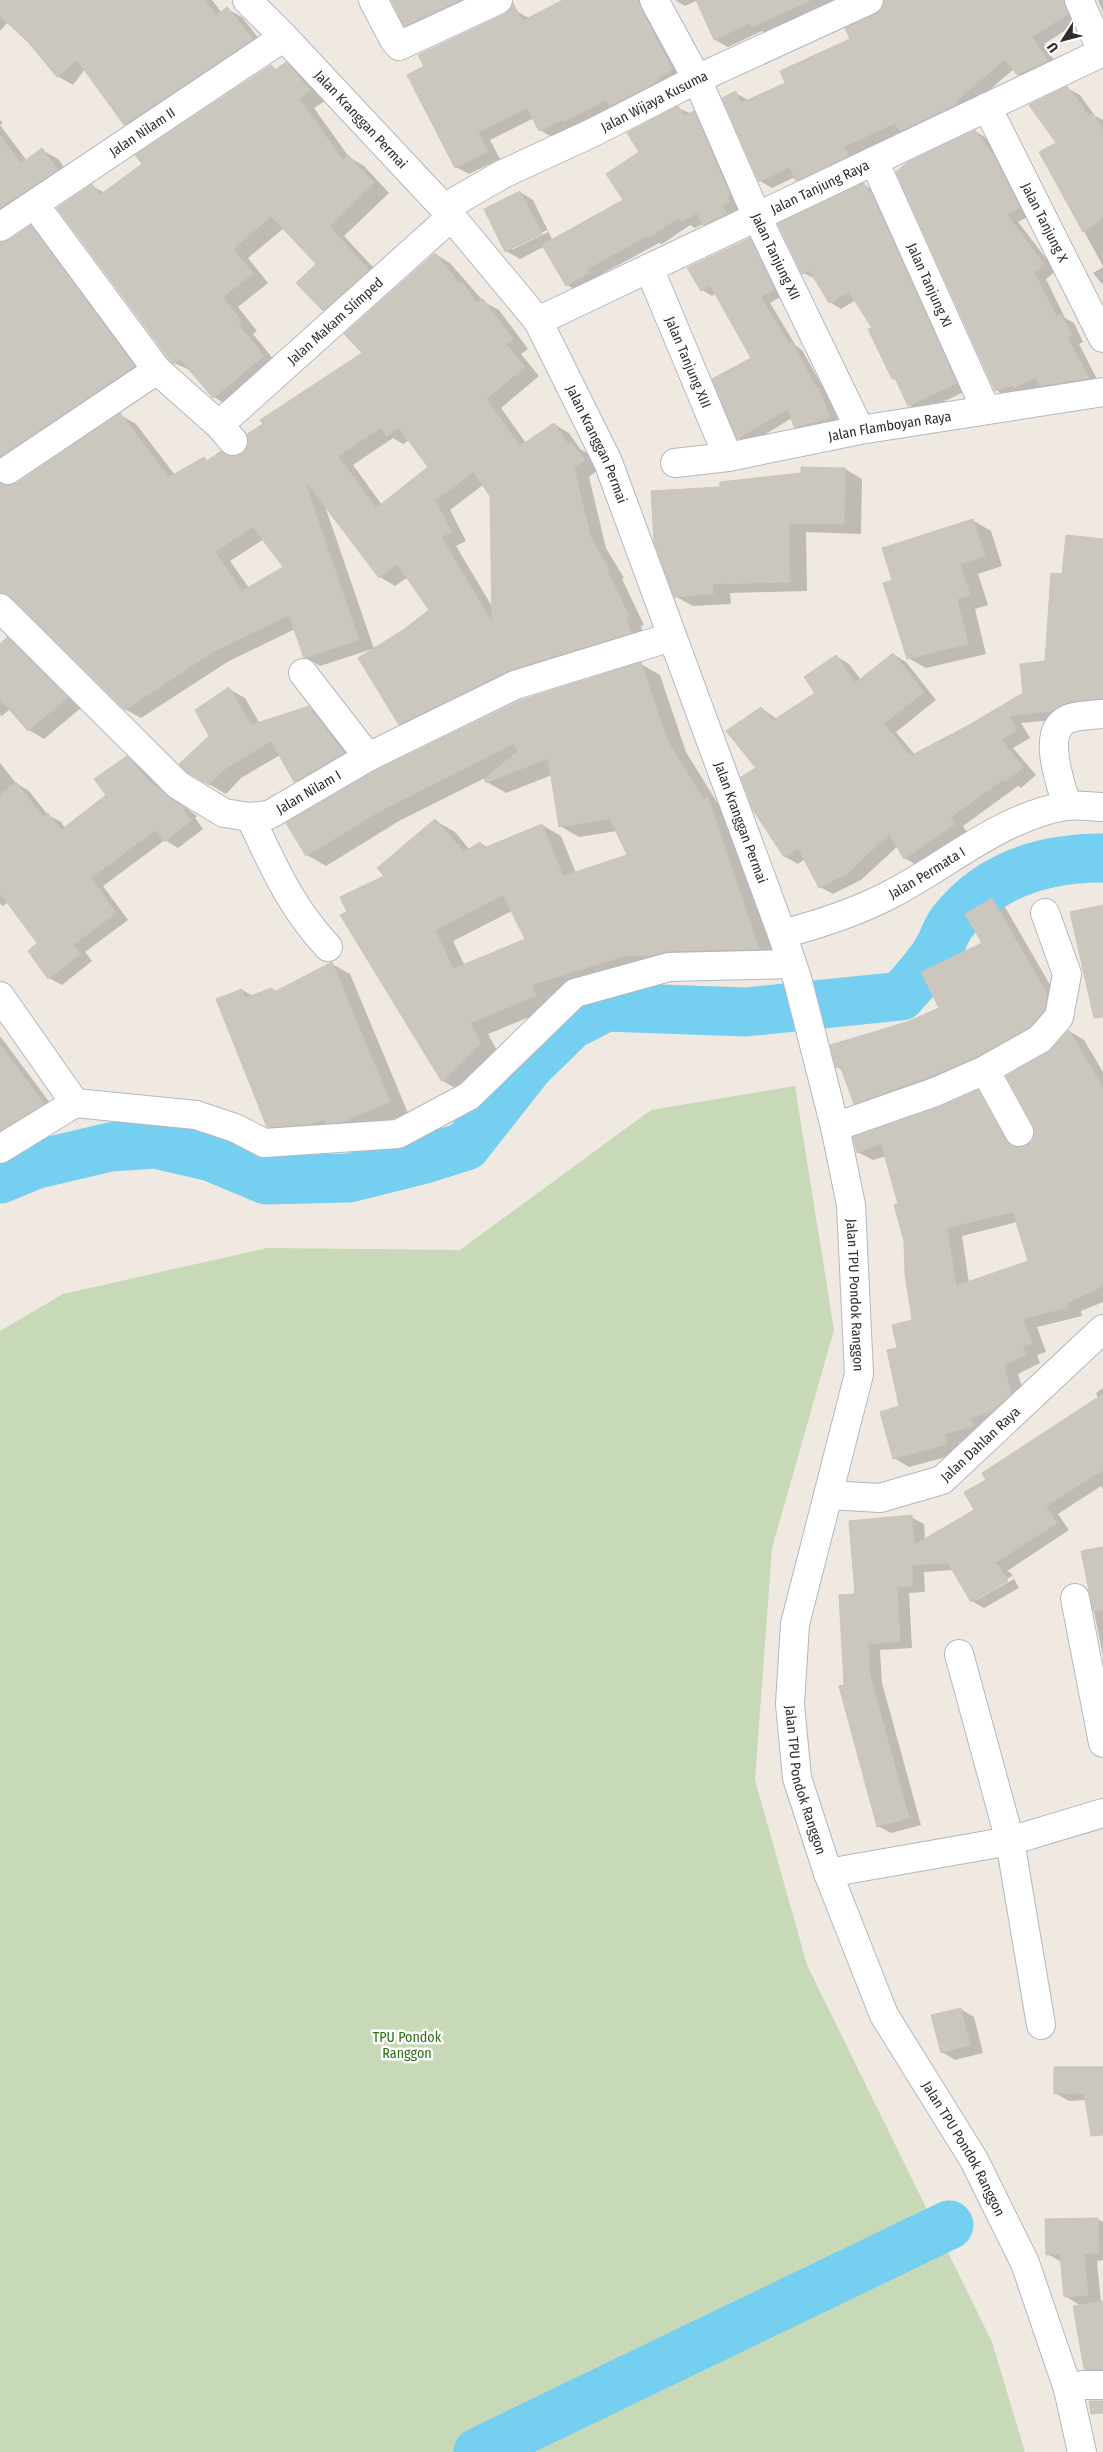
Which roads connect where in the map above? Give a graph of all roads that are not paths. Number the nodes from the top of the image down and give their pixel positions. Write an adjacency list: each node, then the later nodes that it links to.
1 (247, 0): 7 (street, Jalan Kranggan Permai)
2 (373, 0): 3 (street)
3 (498, 0)
4 (654, 0): 9 (street, Jalan Tanjung XII)
5 (869, 0): 9 (street, Jalan Wijaya Kusuma)
6 (1079, 0): 8 (street)
7 (284, 37): 12 (street, Jalan Nilam II); 13 (street, Jalan Kranggan Permai)
8 (1103, 53): 10 (street, Jalan Tanjung Raya)
9 (697, 80): 13 (street, Jalan Wijaya Kusuma); 14 (street, Jalan Tanjung XII)
10 (987, 107): 11 (street, Jalan Tanjung Raya); 18 (street, Jalan Tanjung X)
11 (874, 161): 14 (street, Jalan Tanjung Raya); 21 (street, Jalan Tanjung XI)
12 (35, 204): 15 (street, Jalan Nilam II); 19 (street)
13 (448, 212): 17 (street, Jalan Kranggan Permai); 19 (street, Jalan Makam Slimped)
14 (757, 217): 16 (street, Jalan Tanjung Raya); 22 (street, Jalan Tanjung XII)
15 (0, 228)
16 (649, 268): 17 (street, Jalan Tanjung Raya); 23 (street, Jalan Tanjung XIII)
17 (538, 321): 27 (street, Jalan Kranggan Permai)
18 (1103, 338)
19 (157, 370): 25 (street)
20 (1103, 392): 21 (street, Jalan Flamboyan Raya)
21 (986, 410): 22 (street, Jalan Flamboyan Raya)
22 (860, 430): 23 (street, Jalan Flamboyan Raya)
23 (728, 457): 24 (street, Jalan Flamboyan Raya)
24 (675, 464)
25 (8, 470)
26 (0, 608): 33 (street, Jalan Nilam I)
27 (671, 637): 30 (street, Jalan Nilam I); 35 (street, Jalan Kranggan Permai)
28 (303, 673): 30 (street)
29 (1103, 714): 31 (street)
30 (368, 757): 33 (street, Jalan Nilam I)
31 (1067, 806): 32 (street, Jalan Permata I); 35 (street, Jalan Permata I)
32 (1103, 807)
33 (250, 817): 36 (street)
34 (1045, 913): 40 (street)
35 (782, 934): 37 (street, Jalan Kranggan Permai)
36 (328, 947)
37 (794, 971): 39 (street, Jalan Kranggan Permai); 41 (street)
38 (0, 996): 41 (street)
39 (818, 1061): 42 (street, Jalan TPU Pondok Ranggon)
40 (984, 1070): 42 (street); 43 (street)
41 (76, 1103): 44 (street)
42 (835, 1127): 46 (street, Jalan TPU Pondok Ranggon)
43 (1019, 1132)
44 (0, 1149)
45 (1103, 1329): 46 (street, Jalan Dahlan Raya)
46 (828, 1494): 52 (street, Jalan TPU Pondok Ranggon)
47 (1075, 1598): 49 (street)
48 (958, 1654): 51 (street)
49 (1103, 1743)
50 (1103, 1813): 51 (street)
51 (1010, 1841): 52 (street); 53 (street)
52 (828, 1873): 55 (street, Jalan TPU Pondok Ranggon)
53 (1041, 2026)
54 (1103, 2385): 55 (street)
55 (1068, 2389): 56 (street, Jalan TPU Pondok Ranggon)
56 (1082, 2452)

